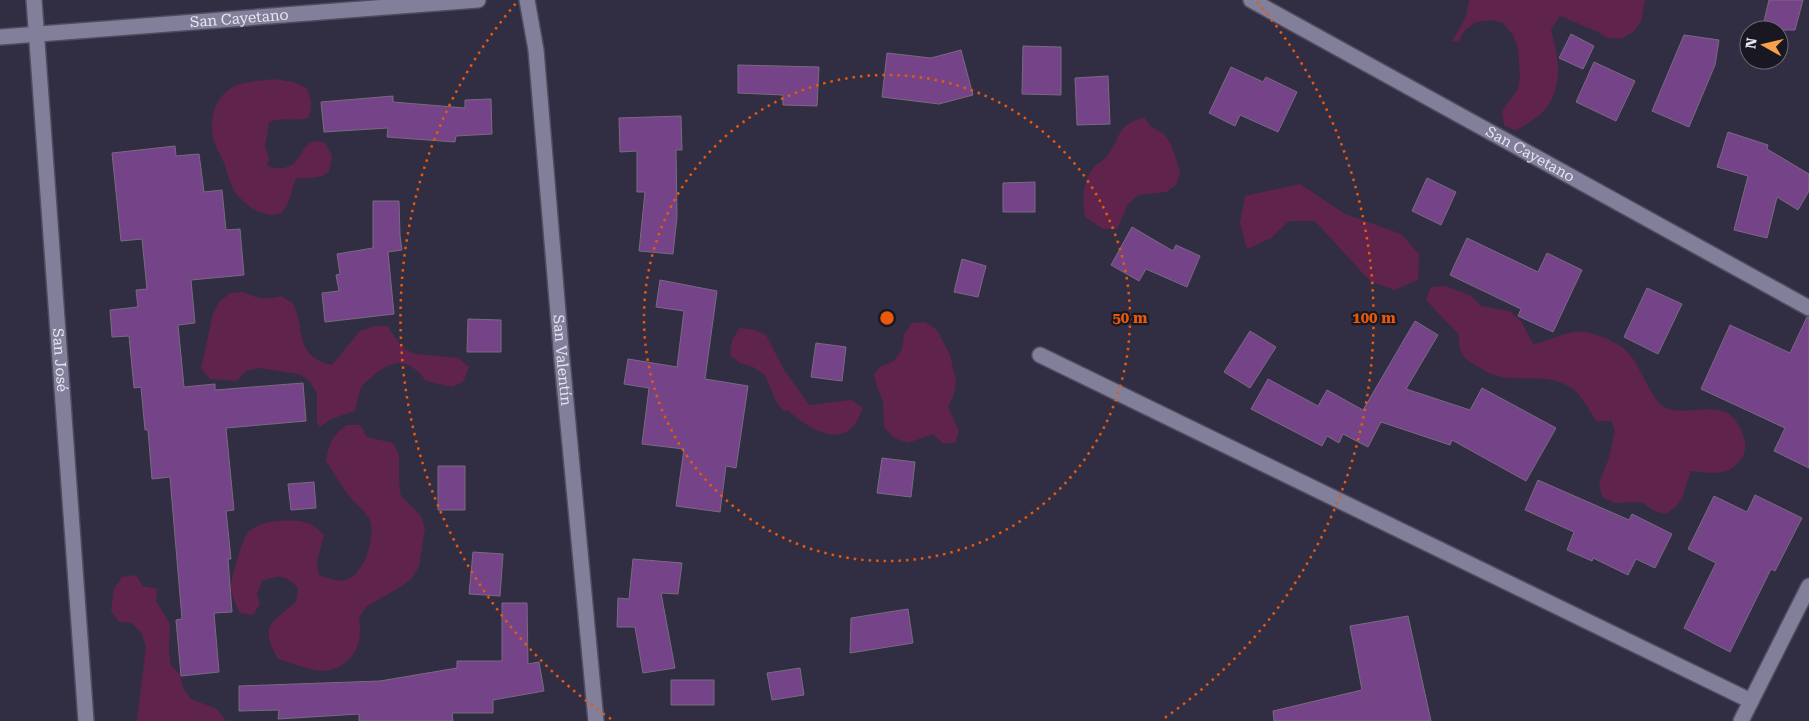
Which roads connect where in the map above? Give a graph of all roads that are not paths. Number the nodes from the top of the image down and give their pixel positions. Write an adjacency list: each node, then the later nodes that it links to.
1 (34, 0): 5 (street, San José)
2 (478, 0): 5 (street, San Cayetano)
3 (527, 0): 12 (street, San Valentín)
4 (1251, 0): 7 (street, San Cayetano)
5 (37, 34): 6 (street, San Cayetano); 11 (street, San José)
6 (0, 37)
7 (1809, 308)
8 (1040, 355): 10 (street)
9 (1809, 586): 10 (street)
10 (1751, 701): 13 (street)
11 (86, 721)
12 (596, 721)
13 (1741, 721)

